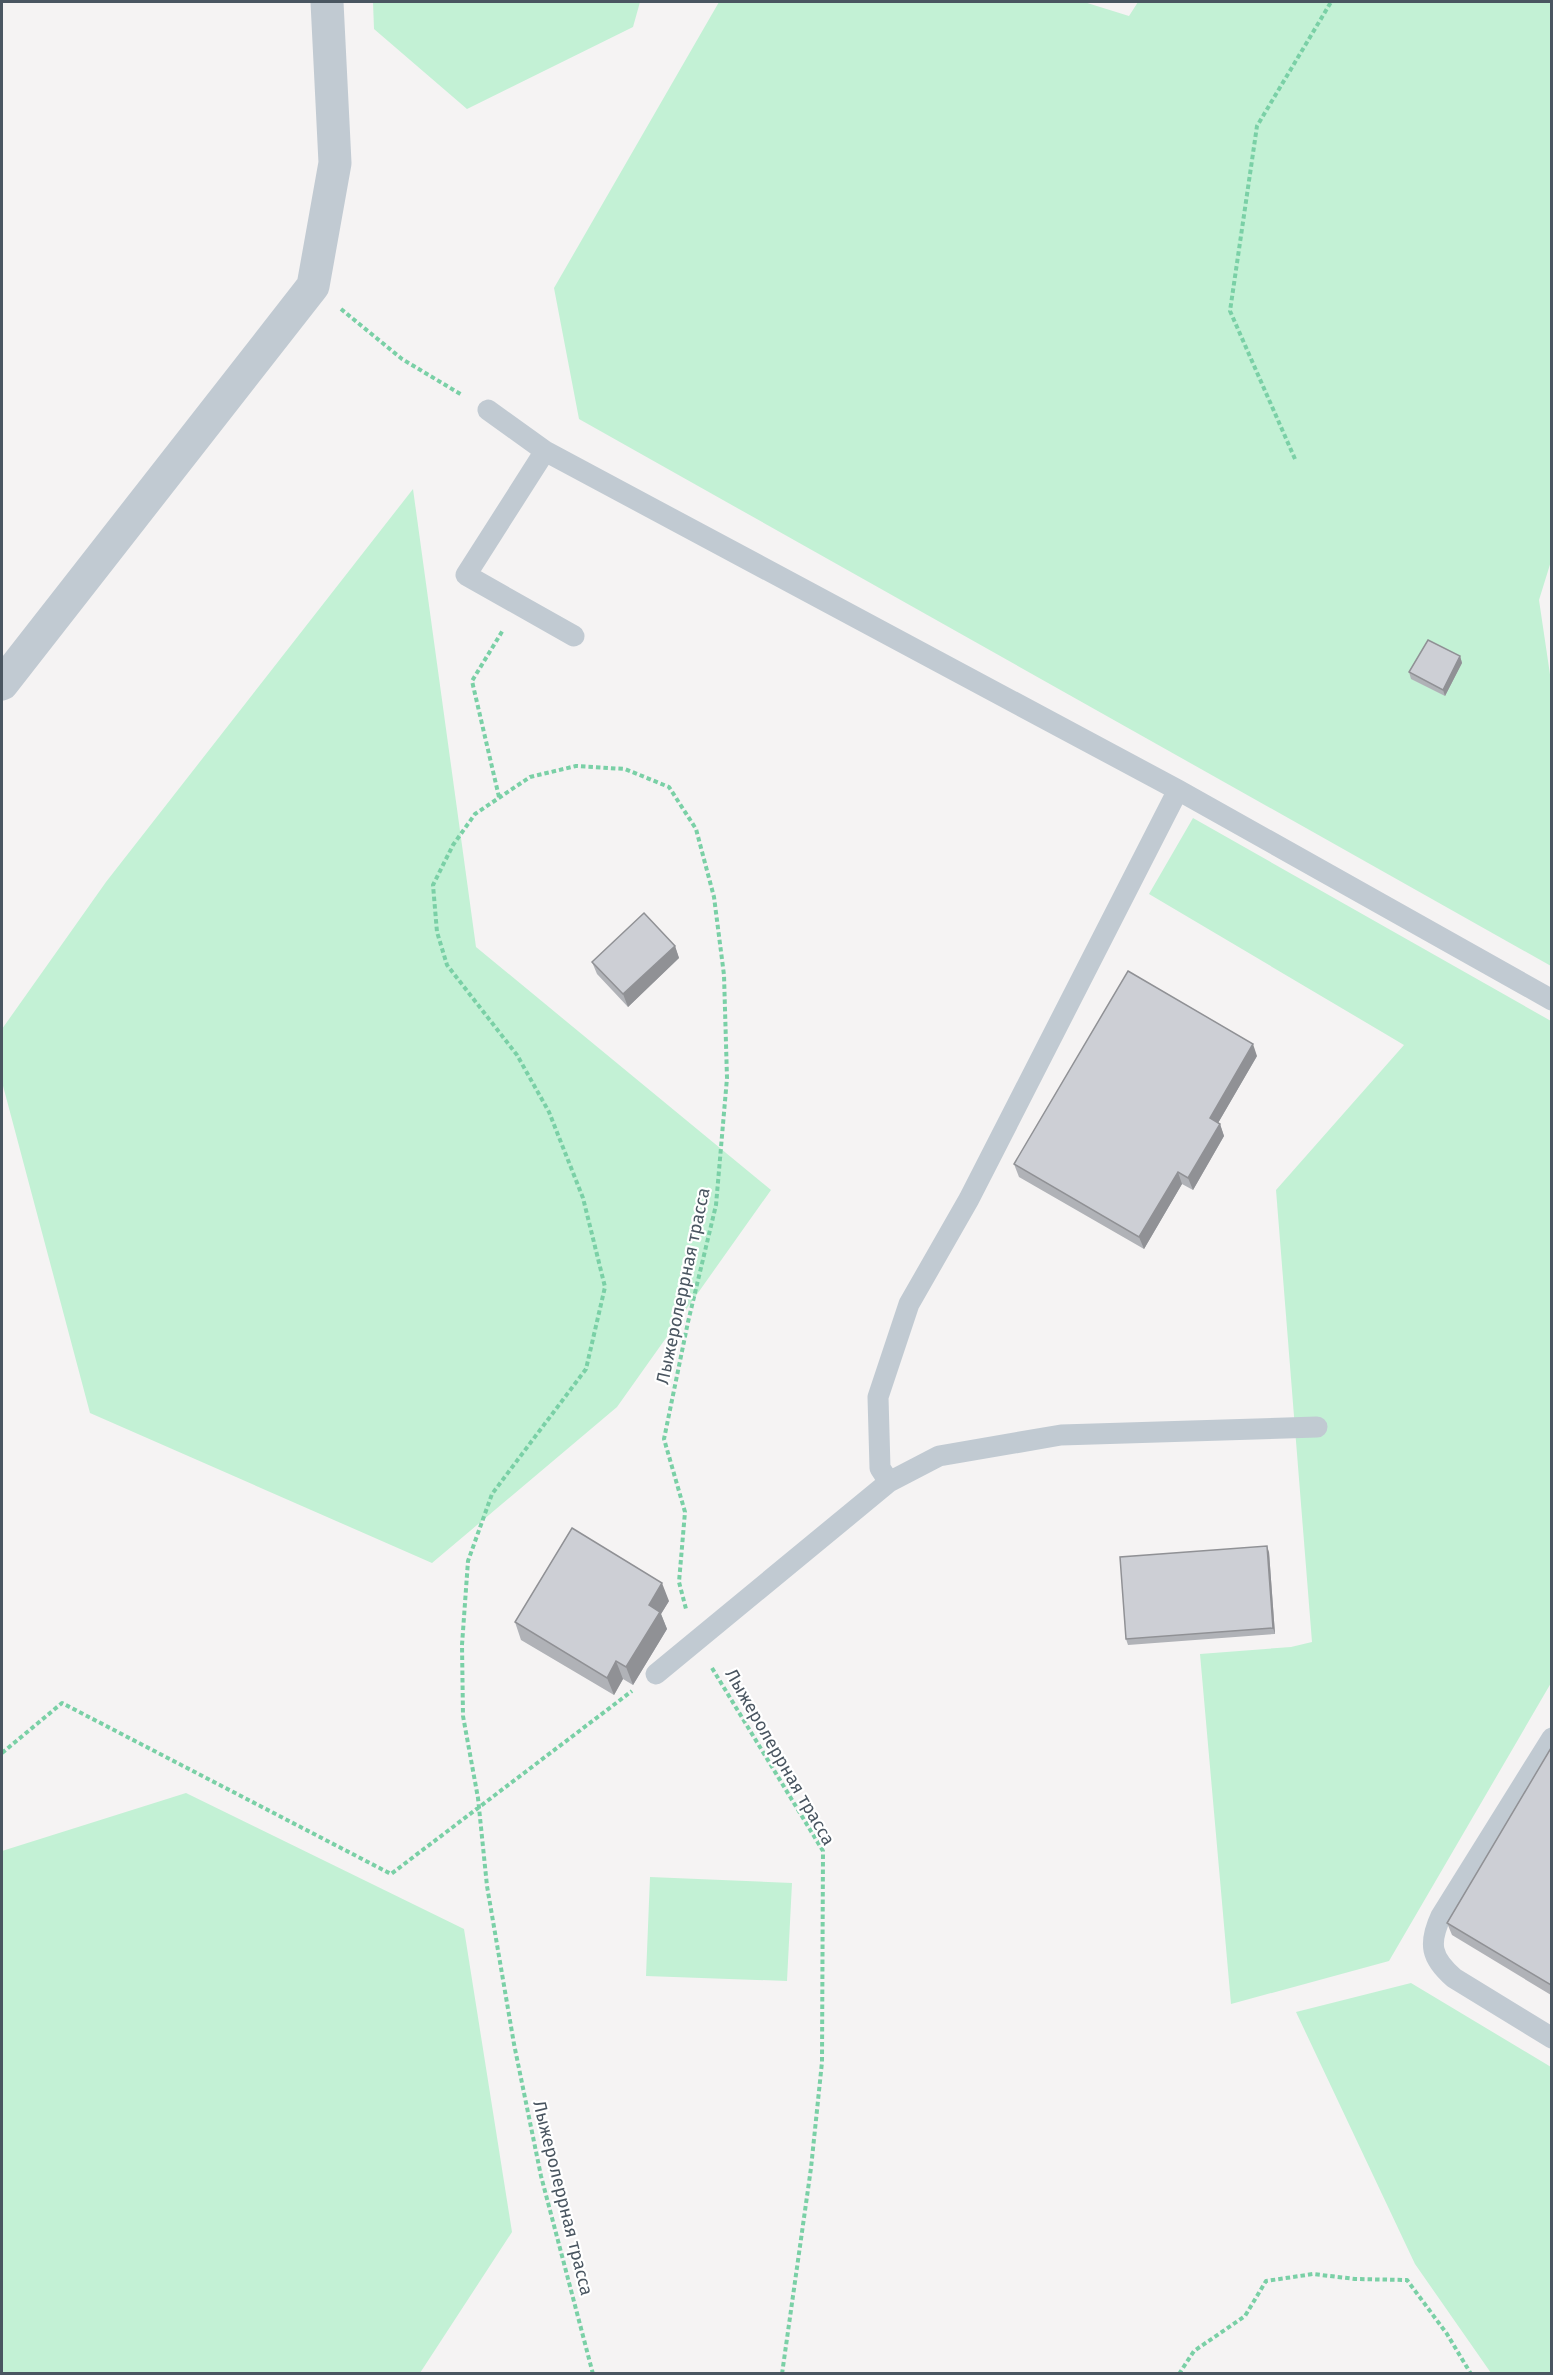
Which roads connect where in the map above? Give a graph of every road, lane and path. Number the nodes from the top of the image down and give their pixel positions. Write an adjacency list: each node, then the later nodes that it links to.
1 (327, 2): 3 (street)
2 (1331, 2): 6 (path)
3 (313, 286): 4 (path); 9 (street)
4 (489, 410): 5 (lane)
5 (545, 451): 7 (lane); 10 (lane)
6 (1295, 459)
7 (518, 605): 8 (lane); 11 (path)
8 (574, 636)
9 (5, 672)
10 (1178, 790): 12 (lane); 14 (lane)
11 (499, 797): 15 (path, Лыжеролеррная трасса); 19 (path, Лыжеролеррная трасса)
12 (1551, 1000)
13 (1317, 1427): 14 (lane)
14 (889, 1482): 15 (lane)
15 (695, 1641): 16 (lane); 22 (path, Лыжеролеррная трасса)
16 (656, 1674): 19 (path)
17 (1551, 1738): 20 (lane)
18 (2, 1753): 19 (path)
19 (478, 1808): 21 (path, Лыжеролеррная трасса)
20 (1551, 2038)
21 (593, 2373)
22 (782, 2373)
23 (1179, 2373): 24 (path)
24 (1472, 2373)

